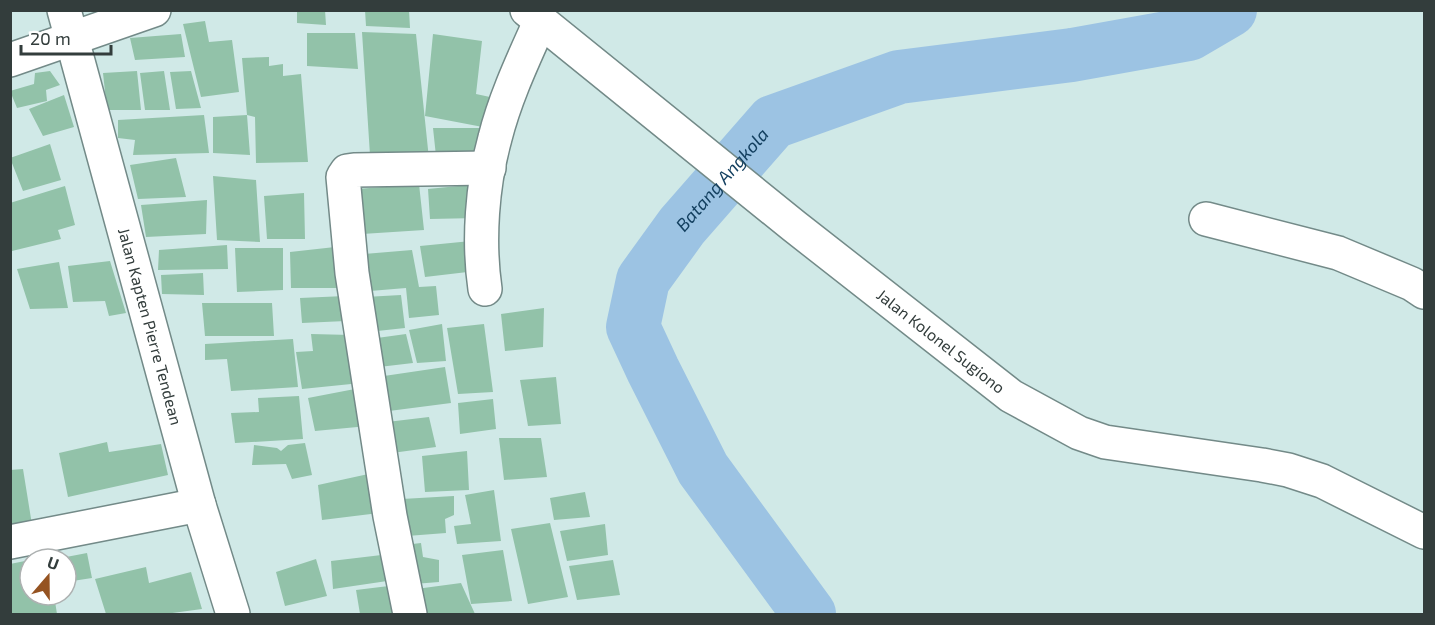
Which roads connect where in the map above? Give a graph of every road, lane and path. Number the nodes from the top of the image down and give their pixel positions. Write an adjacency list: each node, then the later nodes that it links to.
1 (154, 10): 3 (street)
2 (533, 16): 5 (street); 10 (street, Jalan Kolonel Sugiono)
3 (68, 24): 4 (street); 9 (street, Jalan Kapten Pierre Tendean)
4 (10, 60)
5 (489, 168): 7 (street); 13 (street)
6 (1206, 219): 8 (street)
7 (485, 289)
8 (1425, 292)
9 (199, 506): 11 (street); 12 (street, Jalan Kapten Pierre Tendean)
10 (1425, 532)
11 (10, 542)
12 (233, 615)
13 (410, 615)

